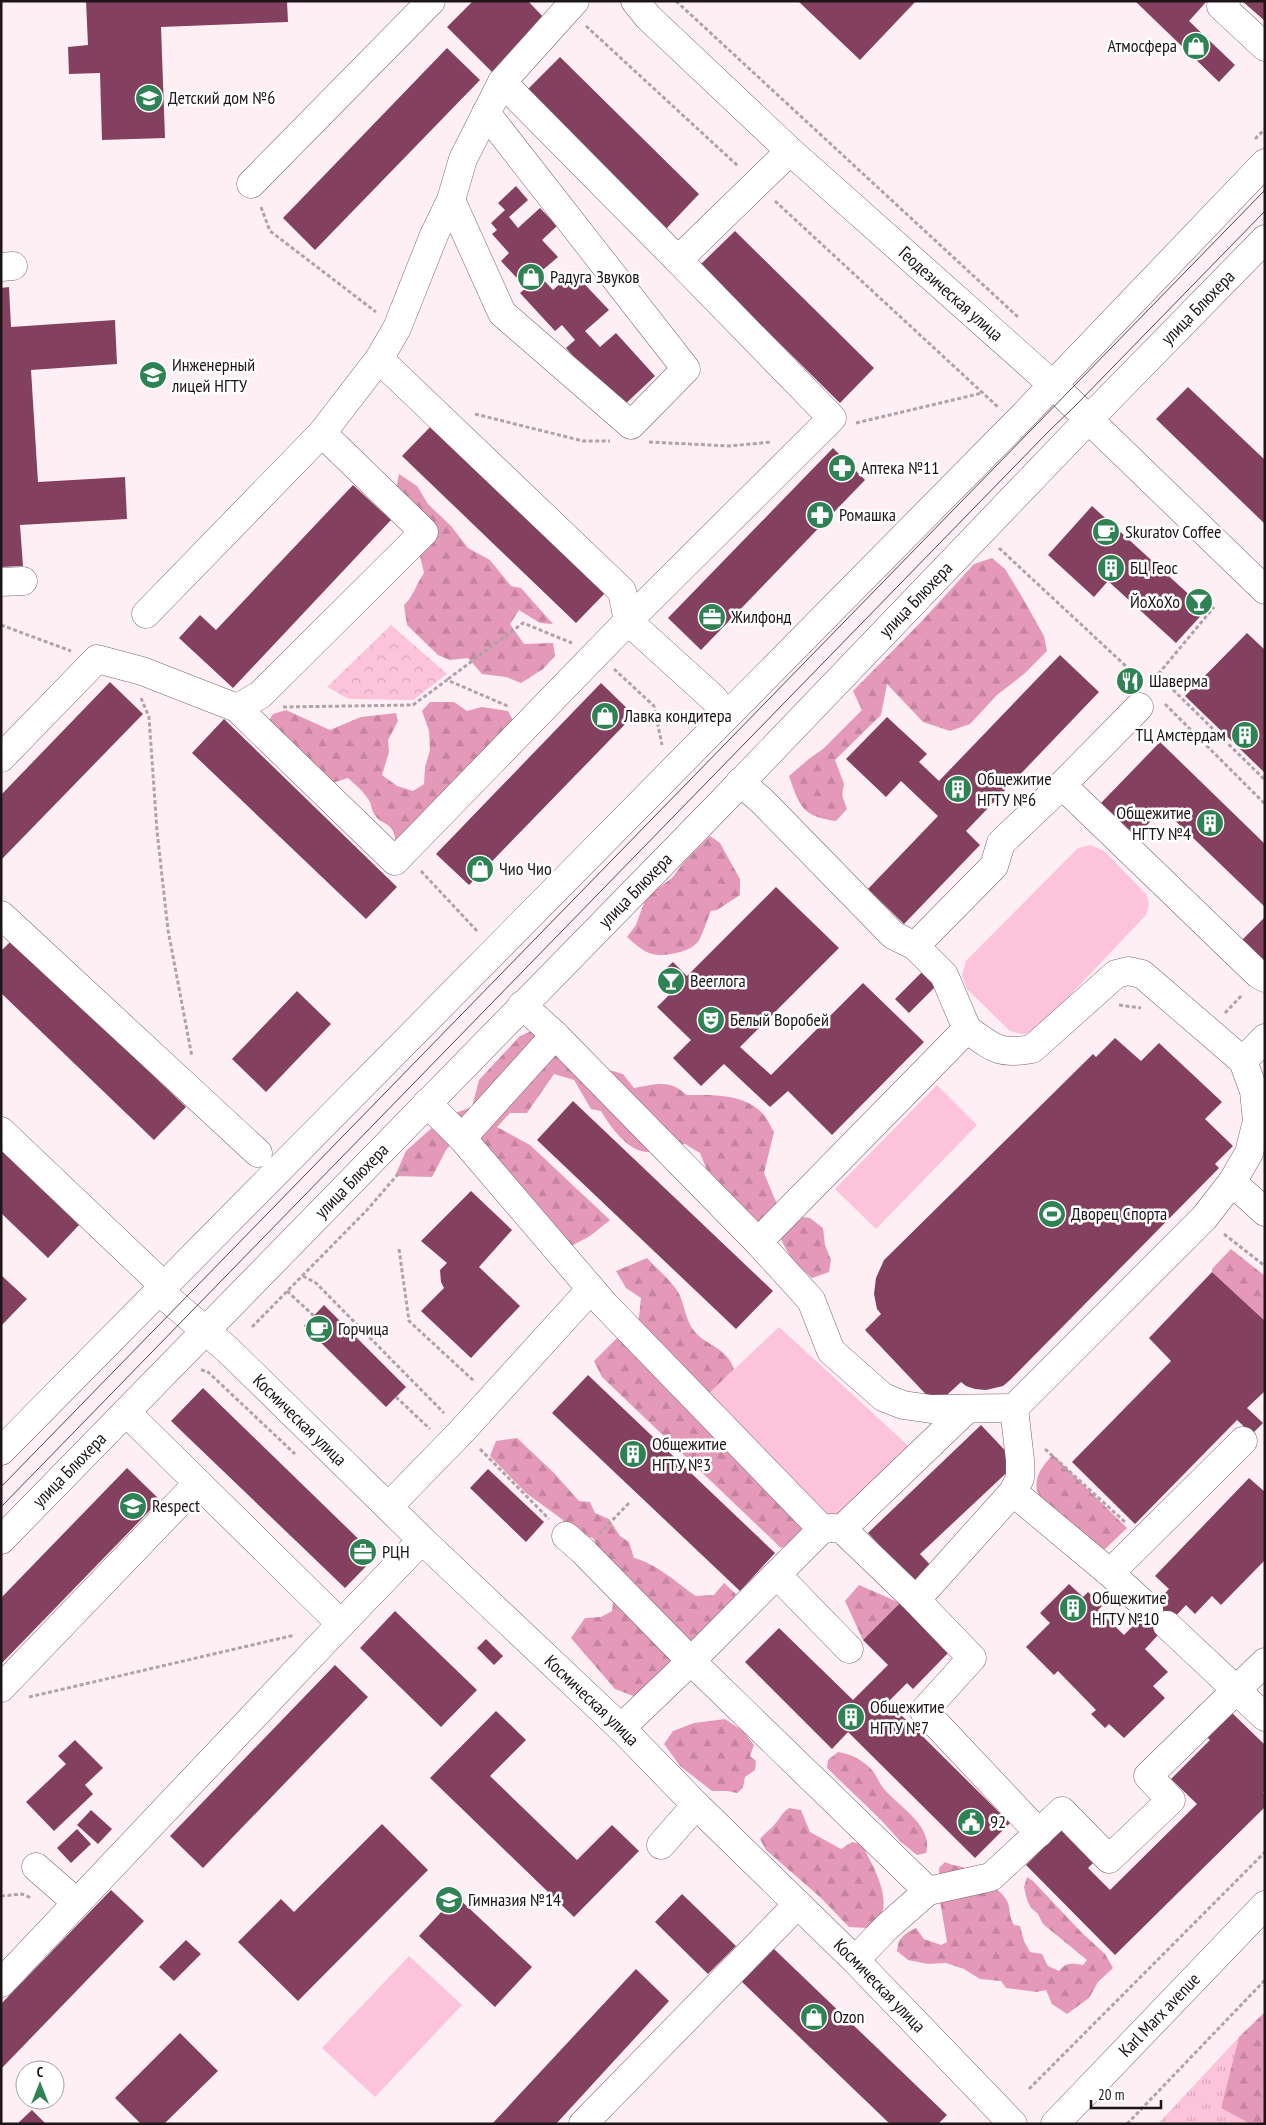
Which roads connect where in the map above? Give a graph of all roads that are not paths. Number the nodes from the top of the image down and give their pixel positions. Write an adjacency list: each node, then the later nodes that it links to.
1 (431, 1): 10 (street)
2 (635, 1): 8 (street, Геодезическая улица)
3 (1226, 1): 5 (street)
4 (571, 5): 6 (street)
5 (1265, 47)
6 (502, 82): 7 (street); 13 (street)
7 (486, 113): 11 (street); 11 (street)
8 (790, 151): 13 (street); 15 (street, Геодезическая улица)
9 (1265, 163): 15 (street)
10 (251, 184)
11 (451, 200): 14 (street)
12 (1265, 239): 16 (street, улица Блюхера)
13 (678, 260): 20 (street)
14 (379, 359): 17 (street); 20 (street)
15 (1053, 385): 16 (street, Геодезическая улица); 23 (street)
16 (1089, 419): 18 (street, Геодезическая улица); 25 (street, улица Блюхера)
17 (322, 433): 19 (street); 22 (street)
18 (1265, 590)
19 (146, 614)
20 (628, 622): 22 (street); 23 (street)
21 (1151, 704): 26 (street)
22 (237, 708): 24 (street)
23 (726, 715): 42 (street)
24 (1, 758)
25 (740, 782): 28 (street); 30 (street, улица Блюхера)
26 (1062, 785): 28 (street); 29 (street)
27 (1, 915): 38 (street)
28 (915, 946): 31 (street)
29 (1265, 978)
30 (522, 1005): 32 (street); 35 (street, улица Блюхера)
31 (967, 1029): 34 (street); 41 (street)
32 (554, 1035): 37 (street); 41 (street)
33 (1265, 1038): 34 (street)
34 (1243, 1061): 39 (street)
35 (426, 1103): 37 (street); 44 (street, улица Блюхера)
36 (1, 1131): 42 (street, Космическая улица)
37 (462, 1138): 43 (street)
38 (258, 1153)
39 (1232, 1182): 40 (street); 45 (street)
40 (1265, 1212)
41 (758, 1242): 46 (street)
42 (161, 1288): 44 (street, Космическая улица); 49 (street)
43 (591, 1289): 52 (street); 53 (street)
44 (206, 1332): 47 (street, улица Блюхера); 52 (street, Космическая улица)
45 (1014, 1408): 46 (street); 51 (street)
46 (966, 1410): 53 (street)
47 (126, 1412): 50 (street); 54 (street, улица Блюхера)
48 (1243, 1441): 57 (street)
49 (1, 1451)
50 (198, 1483): 60 (street); 65 (street)
51 (1013, 1492): 57 (street); 59 (street)
52 (389, 1506): 55 (street, Космическая улица)
53 (832, 1529): 58 (street); 59 (street)
54 (1, 1540)
55 (422, 1540): 60 (street); 67 (street, Космическая улица)
56 (575, 1543): 62 (street)
57 (1110, 1573): 64 (street)
58 (777, 1575): 61 (street); 62 (street)
59 (916, 1600): 69 (street)
60 (341, 1624): 73 (street)
61 (849, 1649)
62 (691, 1661): 67 (street); 72 (street)
63 (1265, 1662): 64 (street)
64 (1236, 1689): 66 (street); 69 (street)
65 (11, 1694)
66 (1265, 1717)
67 (621, 1728): 68 (street, Космическая улица)
68 (696, 1805): 70 (street); 74 (street, Космическая улица)
69 (1039, 1833): 72 (street)
70 (661, 1845)
71 (36, 1867): 73 (street)
72 (928, 1890): 76 (street)
73 (76, 1902): 77 (street)
74 (798, 1904): 76 (street, Космическая улица); 78 (street)
75 (1265, 1904): 80 (street, Karl Marx avenue)
76 (855, 1960): 79 (street, Космическая улица)
77 (1, 1983)
78 (583, 2124)
79 (1013, 2124)
80 (1055, 2124)

